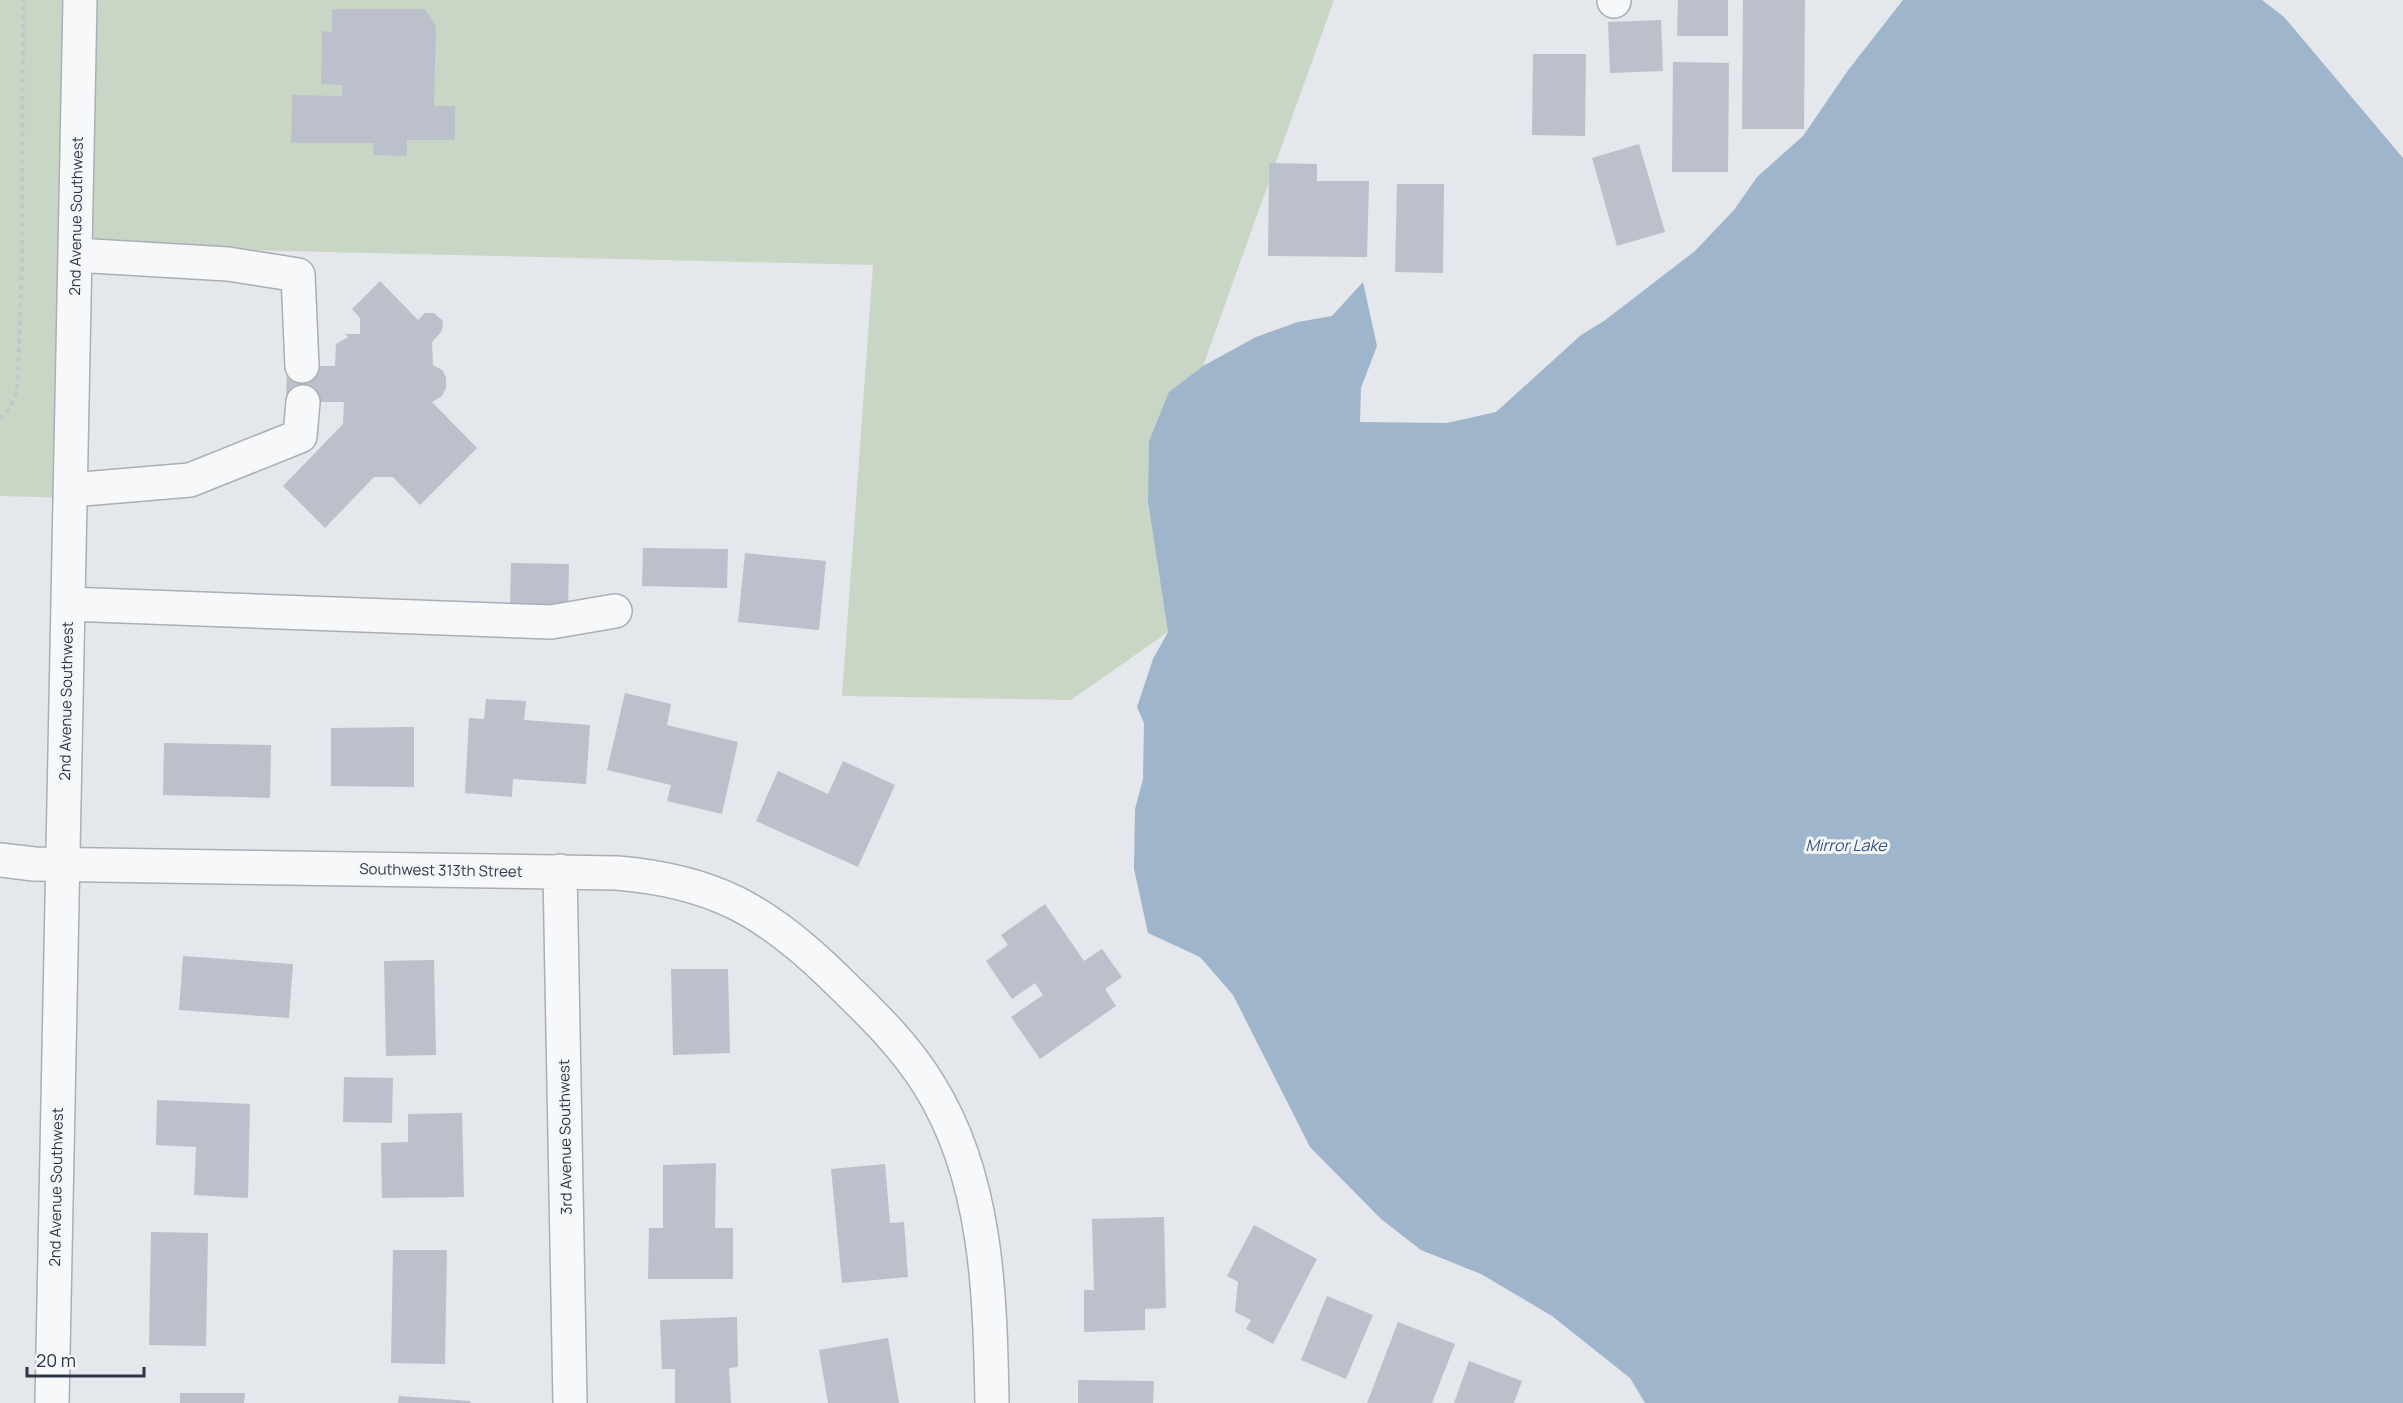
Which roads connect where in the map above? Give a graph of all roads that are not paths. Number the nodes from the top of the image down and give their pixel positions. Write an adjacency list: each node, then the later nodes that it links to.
1 (80, 0): 2 (street, 2nd Avenue Southwest)
2 (75, 255): 3 (street); 5 (street, 2nd Avenue Southwest)
3 (302, 366)
4 (303, 402): 5 (street)
5 (71, 490): 6 (street, 2nd Avenue Southwest)
6 (68, 604): 7 (street); 9 (street, 2nd Avenue Southwest)
7 (615, 611)
8 (0, 860): 9 (street, Southwest 313th Street)
9 (62, 864): 10 (street, Southwest 313th Street); 11 (street, 2nd Avenue Southwest)
10 (560, 871): 12 (street, 3rd Avenue Southwest); 13 (street, Southwest 313th Street)
11 (52, 1403)
12 (570, 1403)
13 (992, 1403)

